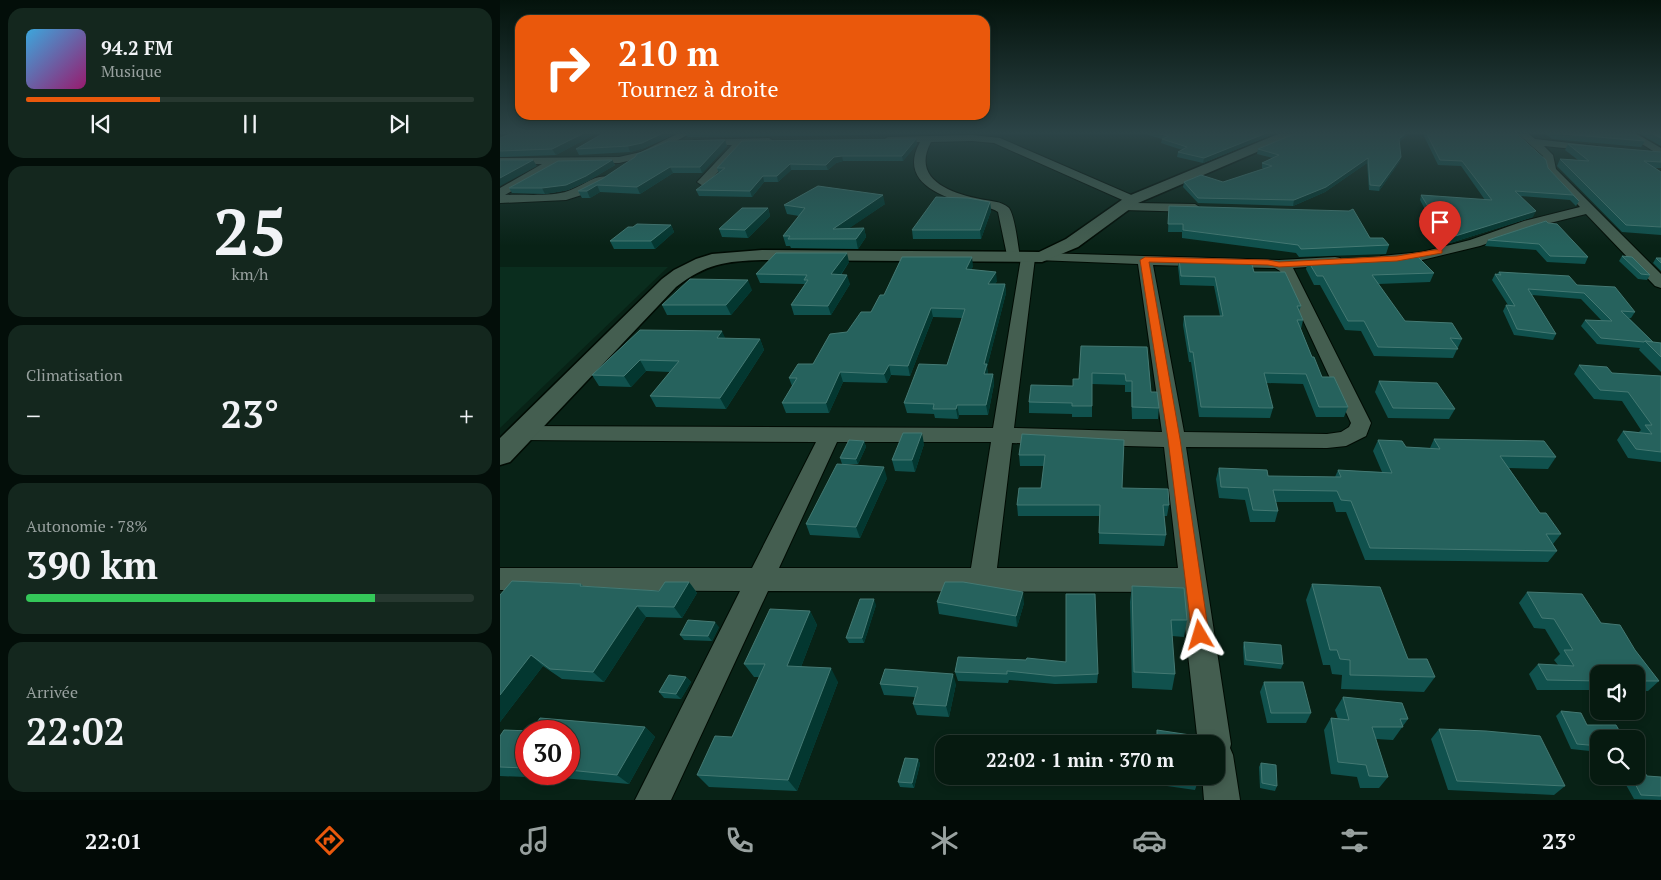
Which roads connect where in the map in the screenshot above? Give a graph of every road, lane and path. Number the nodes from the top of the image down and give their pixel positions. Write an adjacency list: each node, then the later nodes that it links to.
1 (538, 171): 9 (street)
2 (615, 171): 10 (street)
3 (714, 171): 8 (street)
4 (922, 171): 14 (street)
5 (1062, 171): 11 (street)
6 (1201, 171): 11 (street)
7 (1552, 171): 13 (street)
8 (703, 182)
9 (500, 193)
10 (500, 199)
11 (1128, 203): 12 (street); 14 (street)
12 (1212, 208)
13 (1589, 209): 17 (street); 19 (street)
14 (1028, 257): 15 (street); 20 (street); 22 (street)
15 (1145, 260): 18 (street); 23 (street)
16 (1353, 260): 18 (street)
17 (1371, 260)
18 (1279, 264): 23 (street)
19 (1658, 278)
20 (522, 433): 21 (street); 24 (street)
21 (830, 434): 22 (street); 26 (street)
22 (1003, 435): 23 (street); 27 (street)
23 (1174, 439): 28 (street)
24 (500, 456)
25 (500, 579): 26 (street)
26 (759, 579): 27 (street); 31 (street)
27 (982, 580): 28 (street)
28 (1193, 580): 29 (street)
29 (1214, 735)
30 (1220, 785): 32 (street)
31 (653, 800)
32 (1222, 800)

